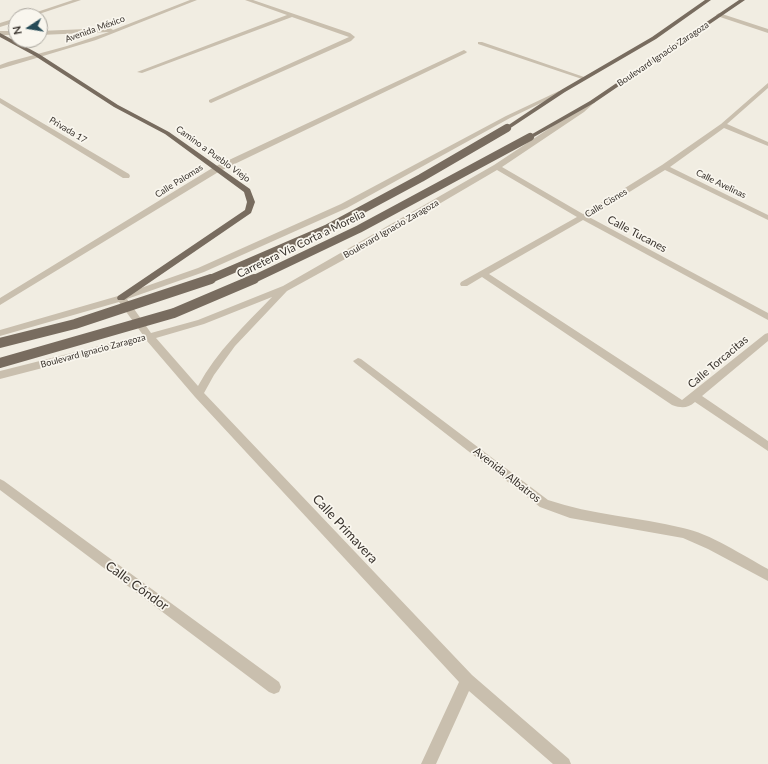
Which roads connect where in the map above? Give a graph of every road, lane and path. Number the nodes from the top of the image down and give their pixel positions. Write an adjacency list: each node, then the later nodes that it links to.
1 (78, 0): 6 (street)
2 (248, 0): 7 (street)
3 (708, 0): 18 (main road, Boulevard Ignacio Zaragoza)
4 (742, 0): 8 (main road, Boulevard Ignacio Zaragoza)
5 (190, 1): 9 (street, Avenida México)
6 (48, 10)
7 (291, 15): 17 (street); 22 (street)
8 (719, 15): 10 (street); 23 (main road, Boulevard Ignacio Zaragoza)
9 (122, 29): 11 (street); 15 (street, Avenida México)
10 (768, 30)
11 (48, 33)
12 (0, 34): 15 (main road, Camino a Pueblo Viejo)
13 (480, 43): 18 (street)
14 (464, 52): 28 (street, Calle Palomas)
15 (37, 55): 16 (street, Avenida México); 28 (main road, Camino a Pueblo Viejo)
16 (0, 67)
17 (140, 72)
18 (584, 78): 20 (main road, Boulevard Ignacio Zaragoza)
19 (768, 85): 24 (street, Calle Cisnes)
20 (563, 91): 35 (street, Boulevard Ignacio Zaragoza); 41 (main road, Carretera Vía Corta a Morelia, bridge)
21 (0, 100): 29 (street, Privada 17)
22 (211, 101)
23 (592, 102): 26 (street, Boulevard Ignacio Zaragoza); 43 (main road, Carretera Vía Corta a Morelia, bridge)
24 (723, 125): 25 (street); 27 (street, Calle Cisnes)
25 (768, 144)
26 (497, 167): 30 (street, Calle Tucanes); 34 (street, Boulevard Ignacio Zaragoza)
27 (665, 167): 30 (street, Calle Cisnes); 31 (street, Calle Avelinas)
28 (217, 169): 35 (main road, Camino a Pueblo Viejo); 36 (street, Calle Palomas)
29 (126, 176)
30 (583, 217): 32 (street, Calle Cisnes); 37 (street, Calle Tucanes)
31 (768, 218)
32 (483, 274): 33 (street, Calle Cisnes); 46 (street, Calle Torcacitas)
33 (464, 284)
34 (286, 288): 40 (street, Boulevard Ignacio Zaragoza); 45 (street)
35 (121, 298): 38 (street, Boulevard Ignacio Zaragoza); 40 (street, Calle Primavera)
36 (0, 302)
37 (768, 317)
38 (0, 332)
39 (768, 336): 46 (street, Calle Torcacitas)
40 (149, 337): 44 (street, Boulevard Ignacio Zaragoza); 45 (street, Calle Primavera)
41 (0, 343)
42 (358, 361): 49 (street, Avenida Albatros)
43 (0, 364)
44 (0, 375)
45 (199, 394): 50 (street, Calle Primavera)
46 (695, 397): 47 (street)
47 (768, 447)
48 (0, 484): 51 (street, Calle Cóndor)
49 (768, 575)
50 (467, 680): 52 (street); 53 (street, Calle Primavera)
51 (274, 687)
52 (428, 764)
53 (564, 764)

